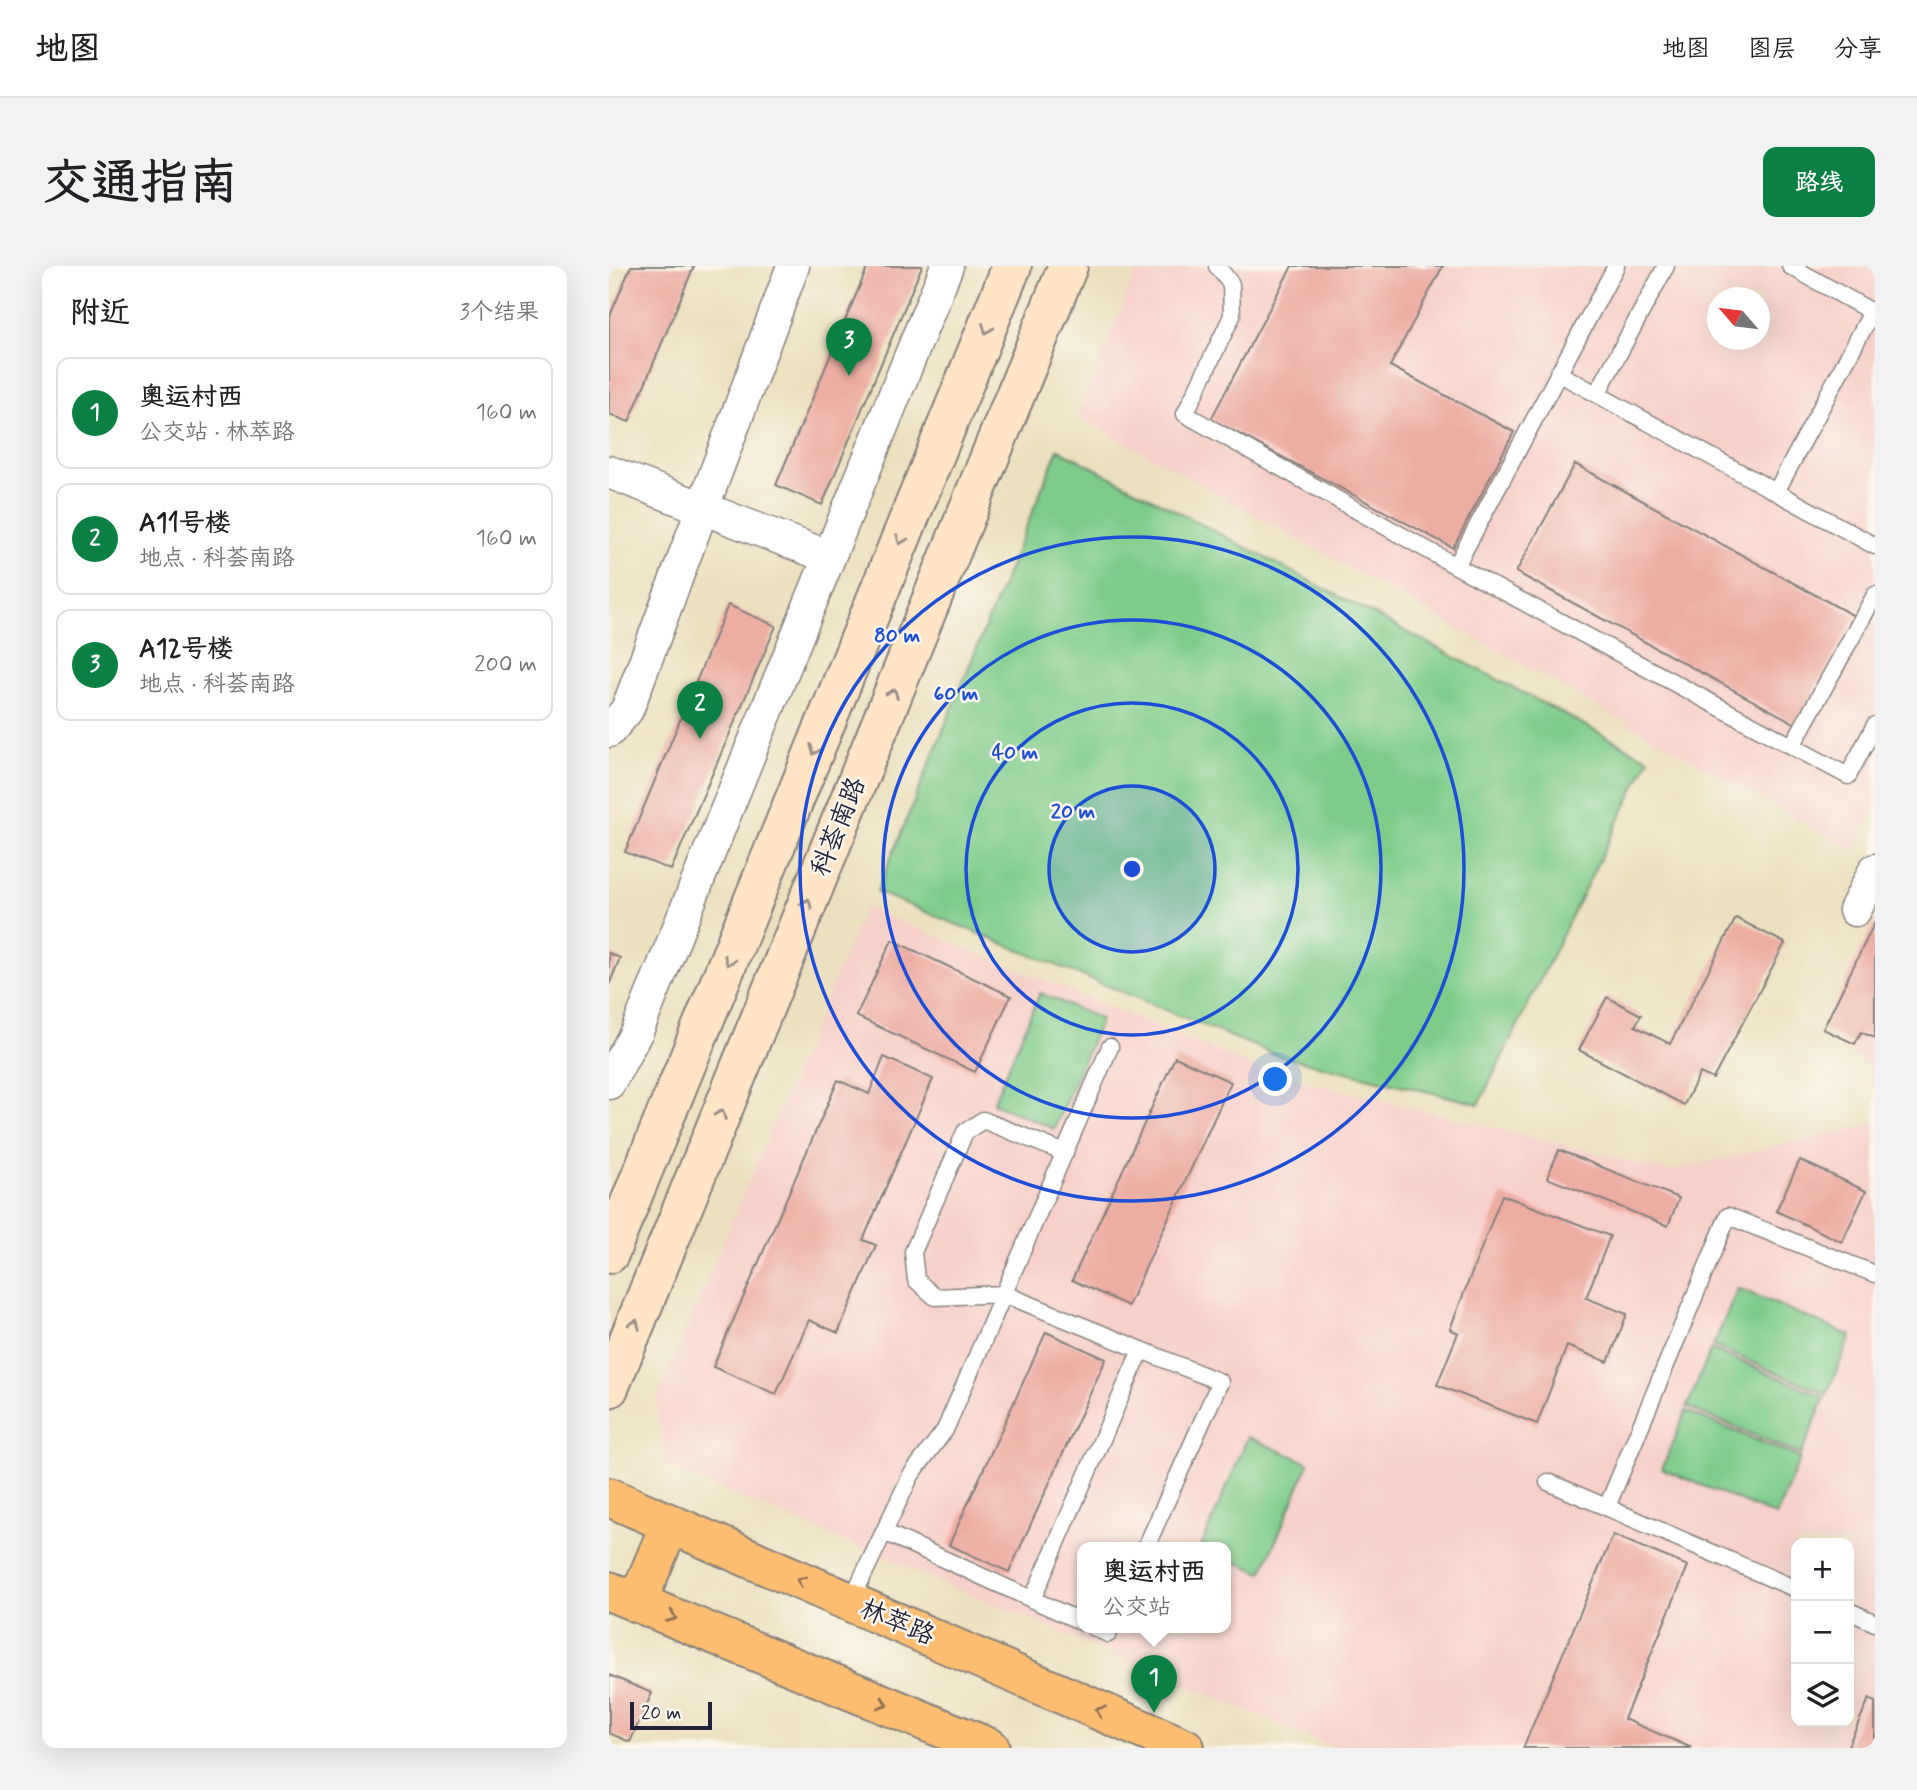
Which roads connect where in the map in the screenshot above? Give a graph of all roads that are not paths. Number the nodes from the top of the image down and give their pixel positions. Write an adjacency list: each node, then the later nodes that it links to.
1 (793, 266): 18 (street)
2 (947, 266): 14 (street)
3 (1012, 266): 25 (street, 科荟南路, one-way to 25)
4 (1068, 266): 29 (street, 科荟南路, one-way to 4)
5 (1217, 266): 15 (lane)
6 (1616, 266): 9 (lane)
7 (1666, 266): 10 (lane)
8 (1790, 266): 12 (lane)
9 (1559, 373): 10 (lane); 15 (lane)
10 (1597, 394): 12 (lane)
11 (609, 471): 14 (street)
12 (1776, 492): 13 (lane)
13 (1875, 546)
14 (829, 557): 23 (street)
15 (1456, 566): 19 (lane)
16 (1875, 595): 19 (lane)
17 (1875, 725): 19 (lane)
18 (609, 730)
19 (1792, 746)
20 (1875, 870): 21 (street)
21 (1855, 910)
22 (1110, 1047): 24 (lane)
23 (609, 1083)
24 (1065, 1153): 27 (lane); 27 (lane)
25 (609, 1254)
26 (1875, 1274): 32 (lane)
27 (1004, 1294): 28 (lane); 34 (lane)
28 (1140, 1350): 35 (lane); 38 (lane)
29 (609, 1388)
30 (1548, 1482): 32 (lane)
31 (609, 1497): 33 (main road, 林萃路)
32 (1608, 1507): 36 (lane)
33 (670, 1524): 37 (main road); 39 (main road, 林萃路, one-way to 33)
34 (884, 1532): 38 (lane); 39 (lane)
35 (1148, 1542)
36 (1791, 1587)
37 (623, 1597): 43 (main road, one-way to 43)
38 (1032, 1600): 41 (lane)
39 (851, 1603): 44 (main road, 林萃路, one-way to 39)
40 (1854, 1613): 42 (lane)
41 (1077, 1620)
42 (1875, 1623)
43 (990, 1748)
44 (1185, 1748)

